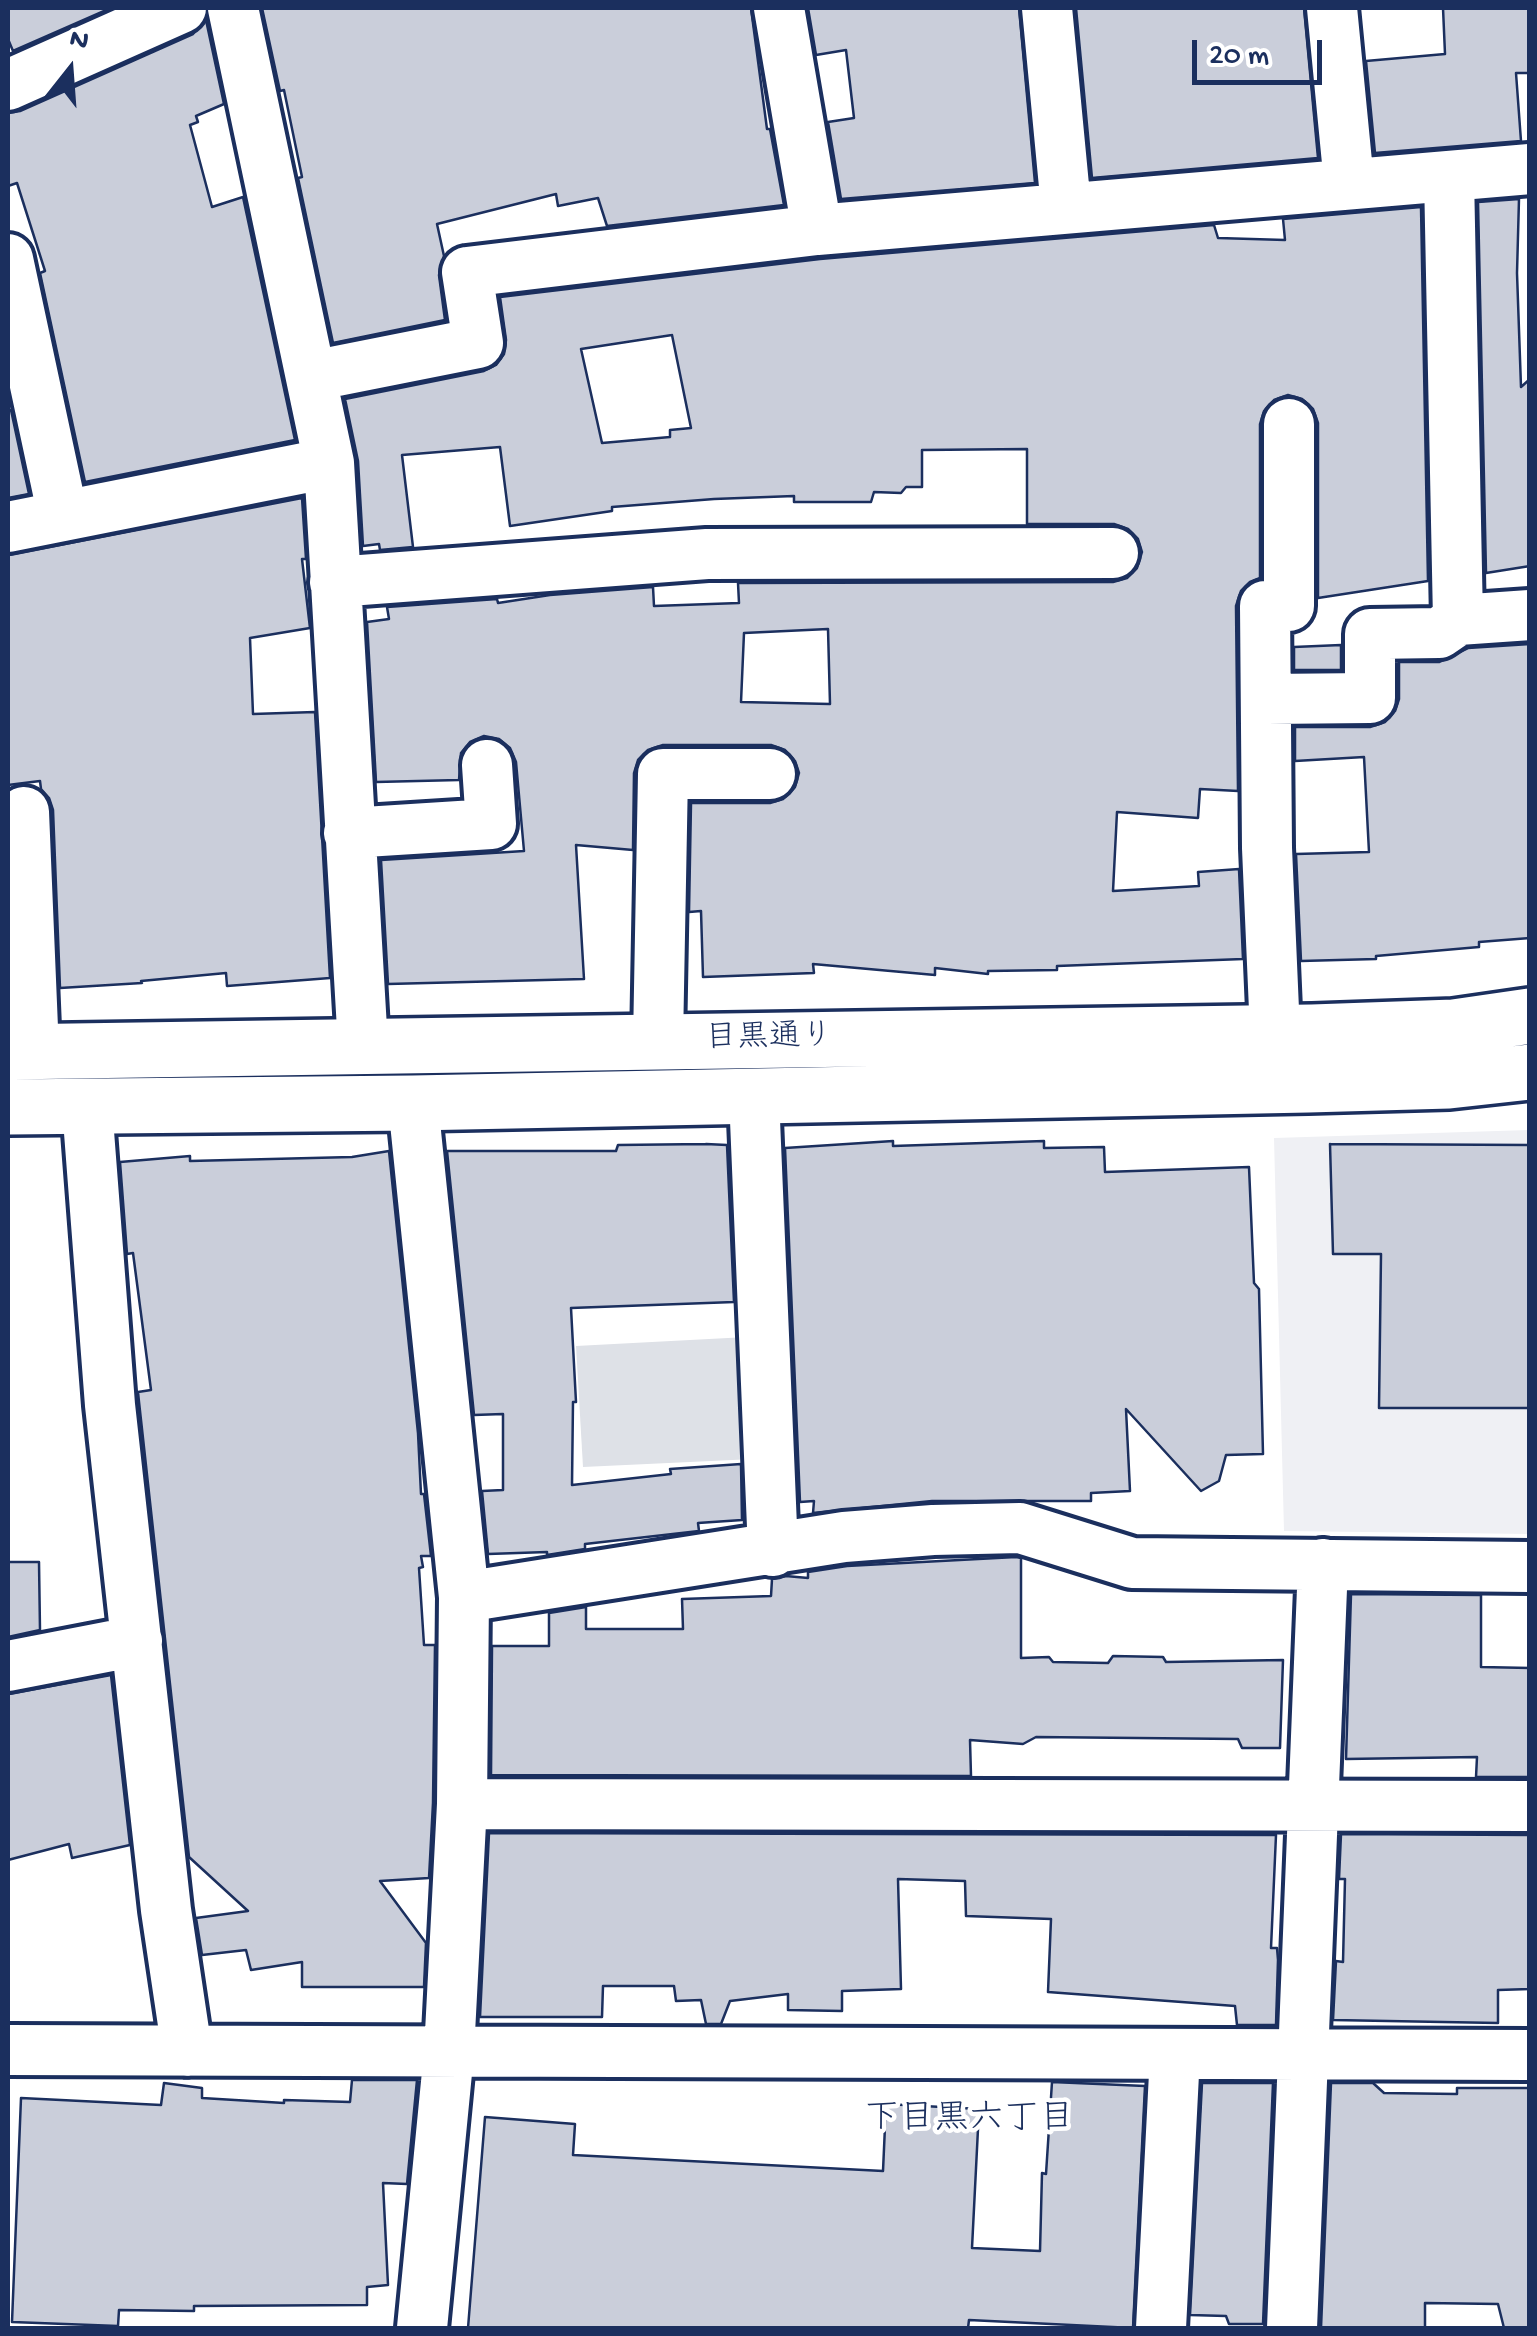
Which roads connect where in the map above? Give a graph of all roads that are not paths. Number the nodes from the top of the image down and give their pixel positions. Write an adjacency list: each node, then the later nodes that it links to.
1 (181, 8): 6 (street)
2 (234, 8): 13 (street)
3 (779, 8): 11 (street)
4 (1047, 8): 10 (street)
5 (1332, 8): 9 (street)
6 (8, 85)
7 (1530, 170): 8 (street)
8 (1448, 176): 9 (street); 21 (street)
9 (1349, 183): 10 (street)
10 (1066, 206): 11 (street)
11 (818, 230): 13 (street)
12 (8, 260): 16 (street)
13 (312, 376): 15 (street)
14 (1289, 424): 22 (street)
15 (329, 463): 16 (street); 19 (street)
16 (62, 516): 17 (street)
17 (8, 527)
18 (1112, 553): 19 (street)
19 (335, 582): 26 (street)
20 (1530, 615): 21 (street)
21 (1458, 620): 22 (street)
22 (1267, 699): 28 (street)
23 (487, 766): 26 (street)
24 (770, 774): 29 (street)
25 (24, 812): 31 (street)
26 (349, 833): 30 (street)
27 (1530, 1016): 28 (main road, 目黒通り)
28 (1275, 1033): 29 (main road, 目黒通り)
29 (658, 1042): 30 (main road, 目黒通り)
30 (363, 1046): 31 (main road, 目黒通り)
31 (21, 1052)
32 (1530, 1072): 33 (main road, 目黒通り)
33 (754, 1096): 34 (main road, 目黒通り); 37 (street)
34 (413, 1103): 35 (main road, 目黒通り); 40 (street)
35 (87, 1106): 36 (main road, 目黒通り); 41 (street)
36 (8, 1107)
37 (773, 1551): 38 (street); 40 (street)
38 (1323, 1564): 39 (street); 44 (street)
39 (1530, 1566)
40 (464, 1597): 43 (street)
41 (137, 1641): 42 (street); 47 (street)
42 (8, 1666)
43 (462, 1804): 44 (street); 48 (street)
44 (1314, 1806): 45 (street); 50 (street)
45 (1530, 1806)
46 (8, 2050): 47 (street)
47 (187, 2051): 48 (street)
48 (449, 2052): 49 (street); 52 (street)
49 (1175, 2054): 50 (street); 53 (street)
50 (1305, 2054): 51 (street); 54 (street)
51 (1530, 2056)
52 (422, 2328)
53 (1161, 2328)
54 (1292, 2328)

